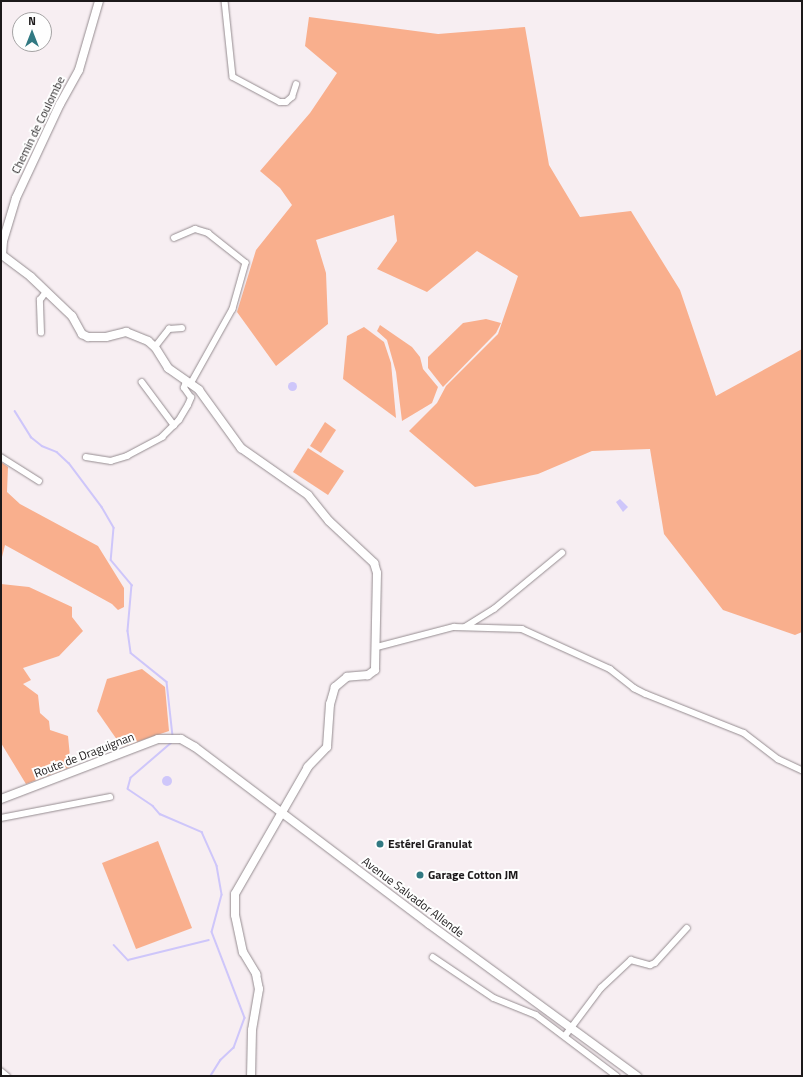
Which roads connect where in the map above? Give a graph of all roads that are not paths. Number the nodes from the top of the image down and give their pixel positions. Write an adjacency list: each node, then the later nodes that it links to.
1 (99, 1): 5 (street, Chemin de Coulombe)
2 (225, 1): 3 (street)
3 (296, 85)
4 (174, 238): 11 (street)
5 (2, 256): 6 (street, Chemin de Coulombe)
6 (46, 292): 8 (street); 9 (street, Chemin de Coulombe)
7 (182, 328): 9 (street)
8 (41, 333)
9 (155, 347): 11 (street, Chemin de Coulombe)
10 (142, 382): 12 (street)
11 (189, 382): 12 (street); 18 (street, Chemin de Coulombe)
12 (174, 425): 14 (street)
13 (1, 457): 15 (street)
14 (86, 457)
15 (39, 482)
16 (562, 553): 17 (street)
17 (465, 627): 18 (street); 20 (street)
18 (377, 647): 23 (street, Chemin de Coulombe)
19 (173, 737): 22 (street, Route de Draguignan); 24 (street, Avenue Salvador Allende)
20 (802, 770)
21 (110, 797): 25 (street)
22 (1, 799)
23 (287, 803): 24 (street, Chemin de Coulombe); 26 (street)
24 (281, 811): 26 (street, Avenue Salvador Allende); 33 (street, Chemin de Coulombe)
25 (1, 818)
26 (298, 824): 29 (street, Avenue Salvador Allende)
27 (687, 928): 29 (street)
28 (433, 957): 30 (street)
29 (572, 1029): 30 (street); 35 (street, Avenue Salvador Allende)
30 (565, 1036): 34 (street)
31 (1, 1071): 32 (street)
32 (7, 1076)
33 (251, 1076)
34 (617, 1076)
35 (637, 1076)

